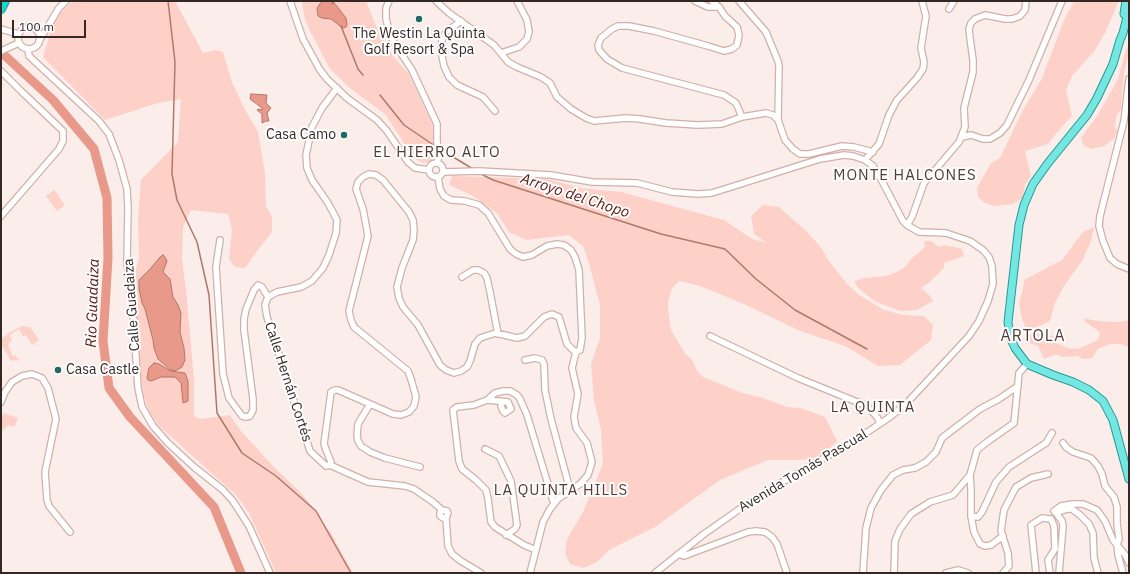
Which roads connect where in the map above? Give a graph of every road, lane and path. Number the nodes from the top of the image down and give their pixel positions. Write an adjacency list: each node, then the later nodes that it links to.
1 (5, 1): 16 (highway)
2 (66, 1): 23 (street)
3 (290, 1): 30 (street)
4 (389, 1): 39 (street)
5 (436, 1): 19 (street)
6 (517, 1): 27 (street)
7 (695, 1): 15 (street)
8 (712, 1): 15 (street)
9 (739, 1): 33 (street)
10 (922, 1): 37 (street)
11 (954, 1): 17 (street)
12 (1026, 1): 34 (street)
13 (1062, 1): 35 (street)
14 (1126, 1): 22 (main road)
15 (719, 7): 32 (street)
16 (1, 9)
17 (949, 9)
18 (1129, 10): 22 (main road)
19 (460, 21): 27 (street); 31 (street)
20 (1, 29): 21 (street)
21 (18, 34): 23 (street); 24 (street)
22 (1120, 40): 53 (main road)
23 (39, 41): 25 (street)
24 (16, 45): 25 (street); 26 (street)
25 (28, 49): 79 (street, Calle Guadaiza)
26 (1, 51)
27 (501, 53): 32 (street)
28 (1, 71): 43 (street)
29 (1129, 79): 46 (street)
30 (337, 88): 40 (street); 48 (street)
31 (495, 111)
32 (742, 117): 33 (street)
33 (778, 120): 37 (street)
34 (965, 127): 35 (street); 36 (street)
35 (972, 135): 36 (street)
36 (962, 137): 44 (street)
37 (873, 152): 38 (street)
38 (865, 160): 41 (street); 44 (street)
39 (437, 163): 40 (street); 41 (street)
40 (429, 170): 42 (street)
41 (443, 172): 42 (street)
42 (438, 177): 51 (street)
43 (1, 216)
44 (907, 225): 59 (street, Avenida Tomás Pascual)
45 (220, 240): 48 (street)
46 (1129, 269)
47 (462, 276): 49 (street)
48 (268, 297): 63 (street, Calle Hernán Cortés)
49 (498, 334): 51 (street, Calle Hernán Cortés); 57 (street, Calle Hernán Cortés)
50 (710, 336): 59 (street)
51 (576, 352): 68 (street)
52 (525, 360): 68 (street)
53 (1026, 364): 54 (street); 67 (main road)
54 (1018, 386): 66 (street); 84 (street)
55 (487, 400): 58 (street); 69 (street); 73 (street)
56 (1, 402): 72 (street)
57 (370, 404): 63 (street, Calle Hernán Cortés); 64 (street)
58 (501, 406)
59 (880, 423): 77 (street, Avenida Tomás Pascual)
60 (1052, 433): 71 (street)
61 (1063, 443): 75 (street)
62 (485, 449): 73 (street)
63 (330, 465): 80 (street)
64 (420, 467)
65 (1048, 474): 74 (street)
66 (970, 475): 71 (street); 85 (street)
67 (1129, 479)
68 (570, 490): 69 (street)
69 (554, 504): 76 (street)
70 (1056, 513): 75 (street); 91 (street); 92 (street)
71 (971, 516): 74 (street)
72 (70, 532)
73 (506, 535): 76 (street)
74 (1003, 536): 88 (street)
75 (1118, 545): 78 (street); 93 (street)
76 (536, 550): 81 (street)
77 (678, 554): 82 (street, Avenida Tomás Pascual); 83 (street)
78 (1129, 563)
79 (270, 573)
80 (481, 573)
81 (530, 573)
82 (655, 573)
83 (787, 573)
84 (863, 573)
85 (894, 573)
86 (946, 573): 87 (street)
87 (968, 573)
88 (1003, 573)
89 (1036, 573): 90 (street)
90 (1050, 573)
91 (1059, 573)
92 (1098, 573)
93 (1123, 573)

